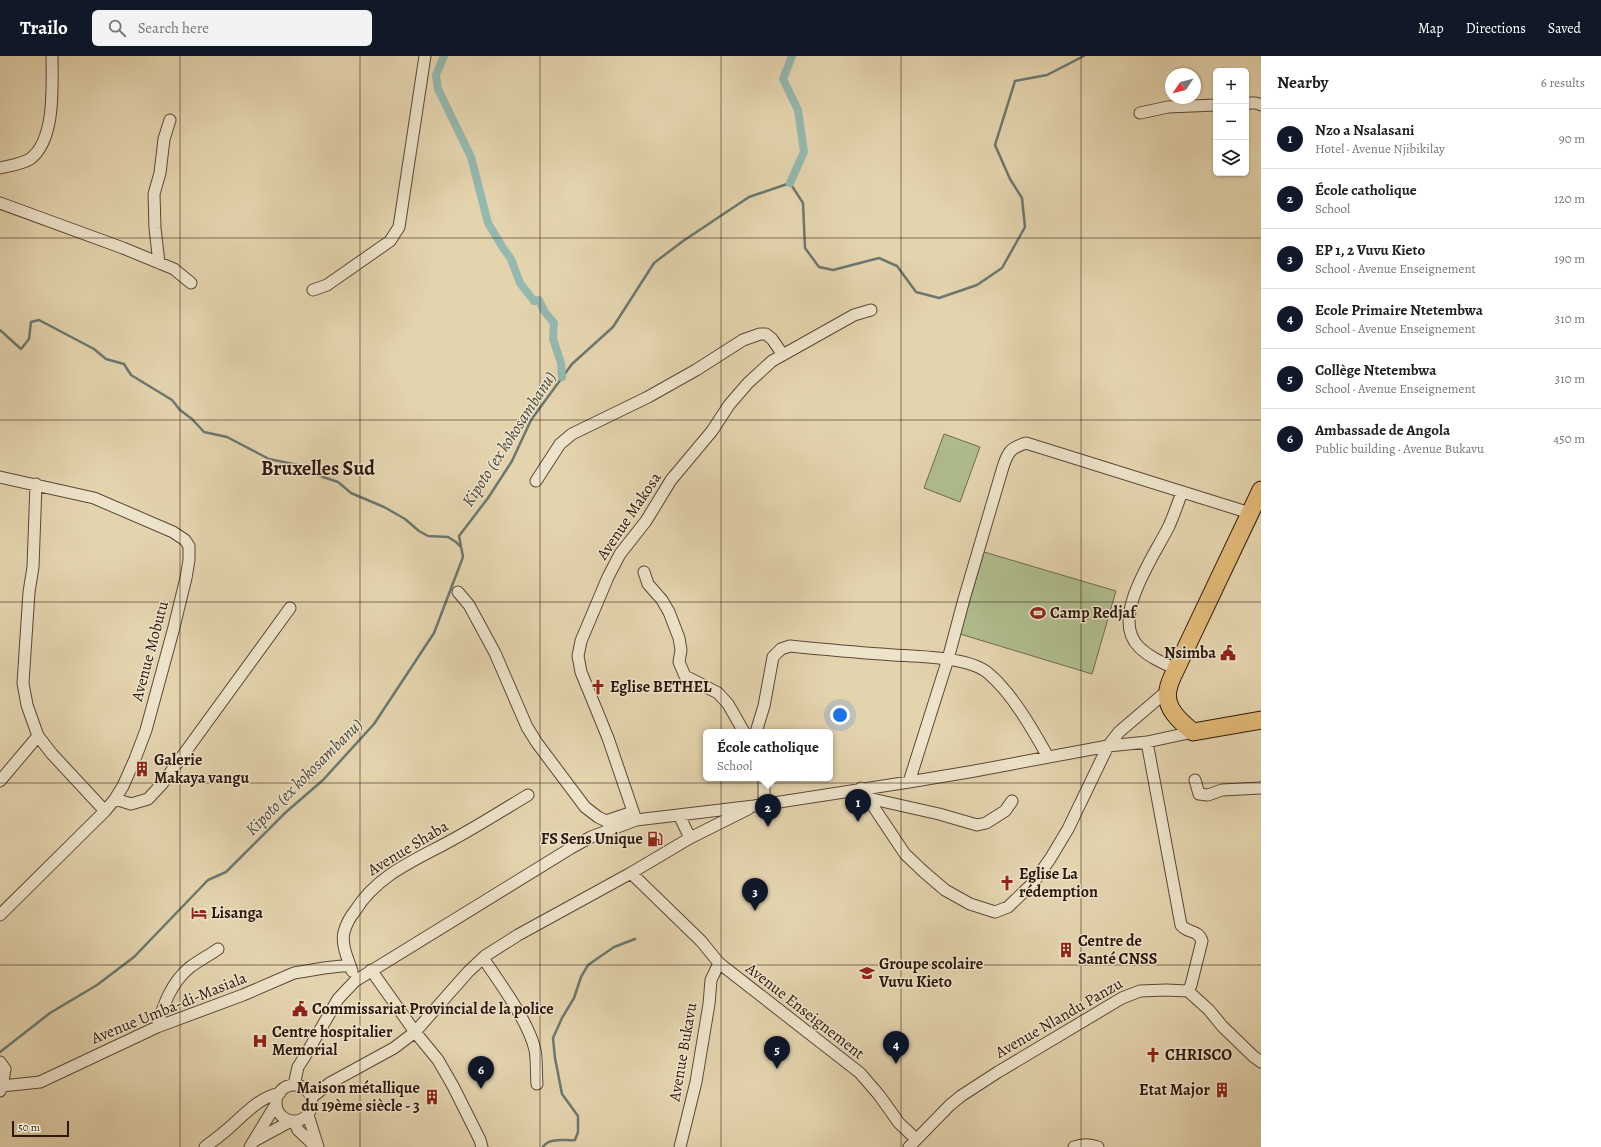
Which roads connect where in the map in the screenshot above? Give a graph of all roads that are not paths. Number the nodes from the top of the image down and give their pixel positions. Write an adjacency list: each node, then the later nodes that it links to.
1 (52, 56): 8 (street)
2 (425, 56): 12 (street)
3 (1249, 103): 4 (street)
4 (1261, 104)
5 (1213, 105): 6 (street)
6 (1140, 113)
7 (170, 120): 10 (street)
8 (0, 168)
9 (0, 203): 10 (street)
10 (160, 263): 11 (street)
11 (191, 283)
12 (313, 290)
13 (871, 310): 14 (street, Avenue Makosa)
14 (783, 355): 16 (street); 48 (street, Avenue Makosa)
15 (0, 477): 17 (street, Avenue Mobutu)
16 (536, 481)
17 (36, 484): 31 (street); 43 (street, Avenue Mobutu)
18 (1261, 490): 20 (highway)
19 (1182, 492): 20 (street); 24 (street); 25 (street)
20 (1250, 513): 25 (highway)
21 (644, 572): 28 (street)
22 (458, 592): 48 (street)
23 (290, 608): 43 (street)
24 (948, 659): 29 (street); 34 (street); 38 (street)
25 (1176, 669): 26 (highway)
26 (1167, 691): 30 (highway); 33 (street)
27 (1261, 720): 30 (highway)
28 (742, 729)
29 (757, 729)
30 (1193, 732): 32 (street)
31 (38, 736): 36 (street); 46 (street)
32 (1147, 742): 33 (street); 58 (street)
33 (1108, 746): 34 (street); 42 (street)
34 (1048, 757): 38 (street)
35 (1195, 780): 40 (street)
36 (0, 781)
37 (763, 781): 45 (street)
38 (909, 782): 39 (street)
39 (861, 788): 42 (street); 45 (street)
40 (1261, 788)
41 (528, 795): 55 (street, Avenue Shaba)
42 (868, 798): 44 (street)
43 (116, 799): 46 (street, Avenue Mobutu)
44 (1012, 801)
45 (759, 805): 47 (street); 49 (street)
46 (105, 811): 51 (street, Avenue Mobutu)
47 (679, 815): 48 (street); 49 (street)
48 (635, 816): 56 (street)
49 (690, 838): 50 (street)
50 (631, 873): 53 (street); 54 (street, Avenue Enseignement)
51 (0, 915)
52 (218, 950): 59 (street)
53 (483, 958): 60 (street); 63 (street)
54 (719, 963): 71 (street, Avenue Enseignement); 76 (street, Avenue Bukavu)
55 (350, 965): 57 (street, Avenue Shaba); 59 (street, Avenue Umba-di-Masiala)
56 (371, 970): 57 (street); 60 (street)
57 (355, 981): 64 (street)
58 (1188, 991): 61 (street); 71 (street, Avenue Nlandu Panzu)
59 (157, 1027): 65 (street, Avenue Umba-di-Masiala)
60 (415, 1032): 67 (street); 75 (street)
61 (1261, 1062)
62 (2, 1066): 65 (street)
63 (537, 1084)
64 (294, 1085): 66 (street); 67 (street)
65 (1, 1089)
66 (280, 1093): 68 (street); 73 (street)
67 (312, 1097): 69 (street)
68 (276, 1104): 70 (street); 72 (street)
69 (308, 1115): 70 (street); 74 (street)
70 (293, 1121): 72 (street); 74 (street)
71 (913, 1143)
72 (252, 1144)
73 (205, 1147)
74 (317, 1147)
75 (482, 1147)
76 (680, 1147)
77 (1074, 1147): 78 (street)
78 (1098, 1147)

